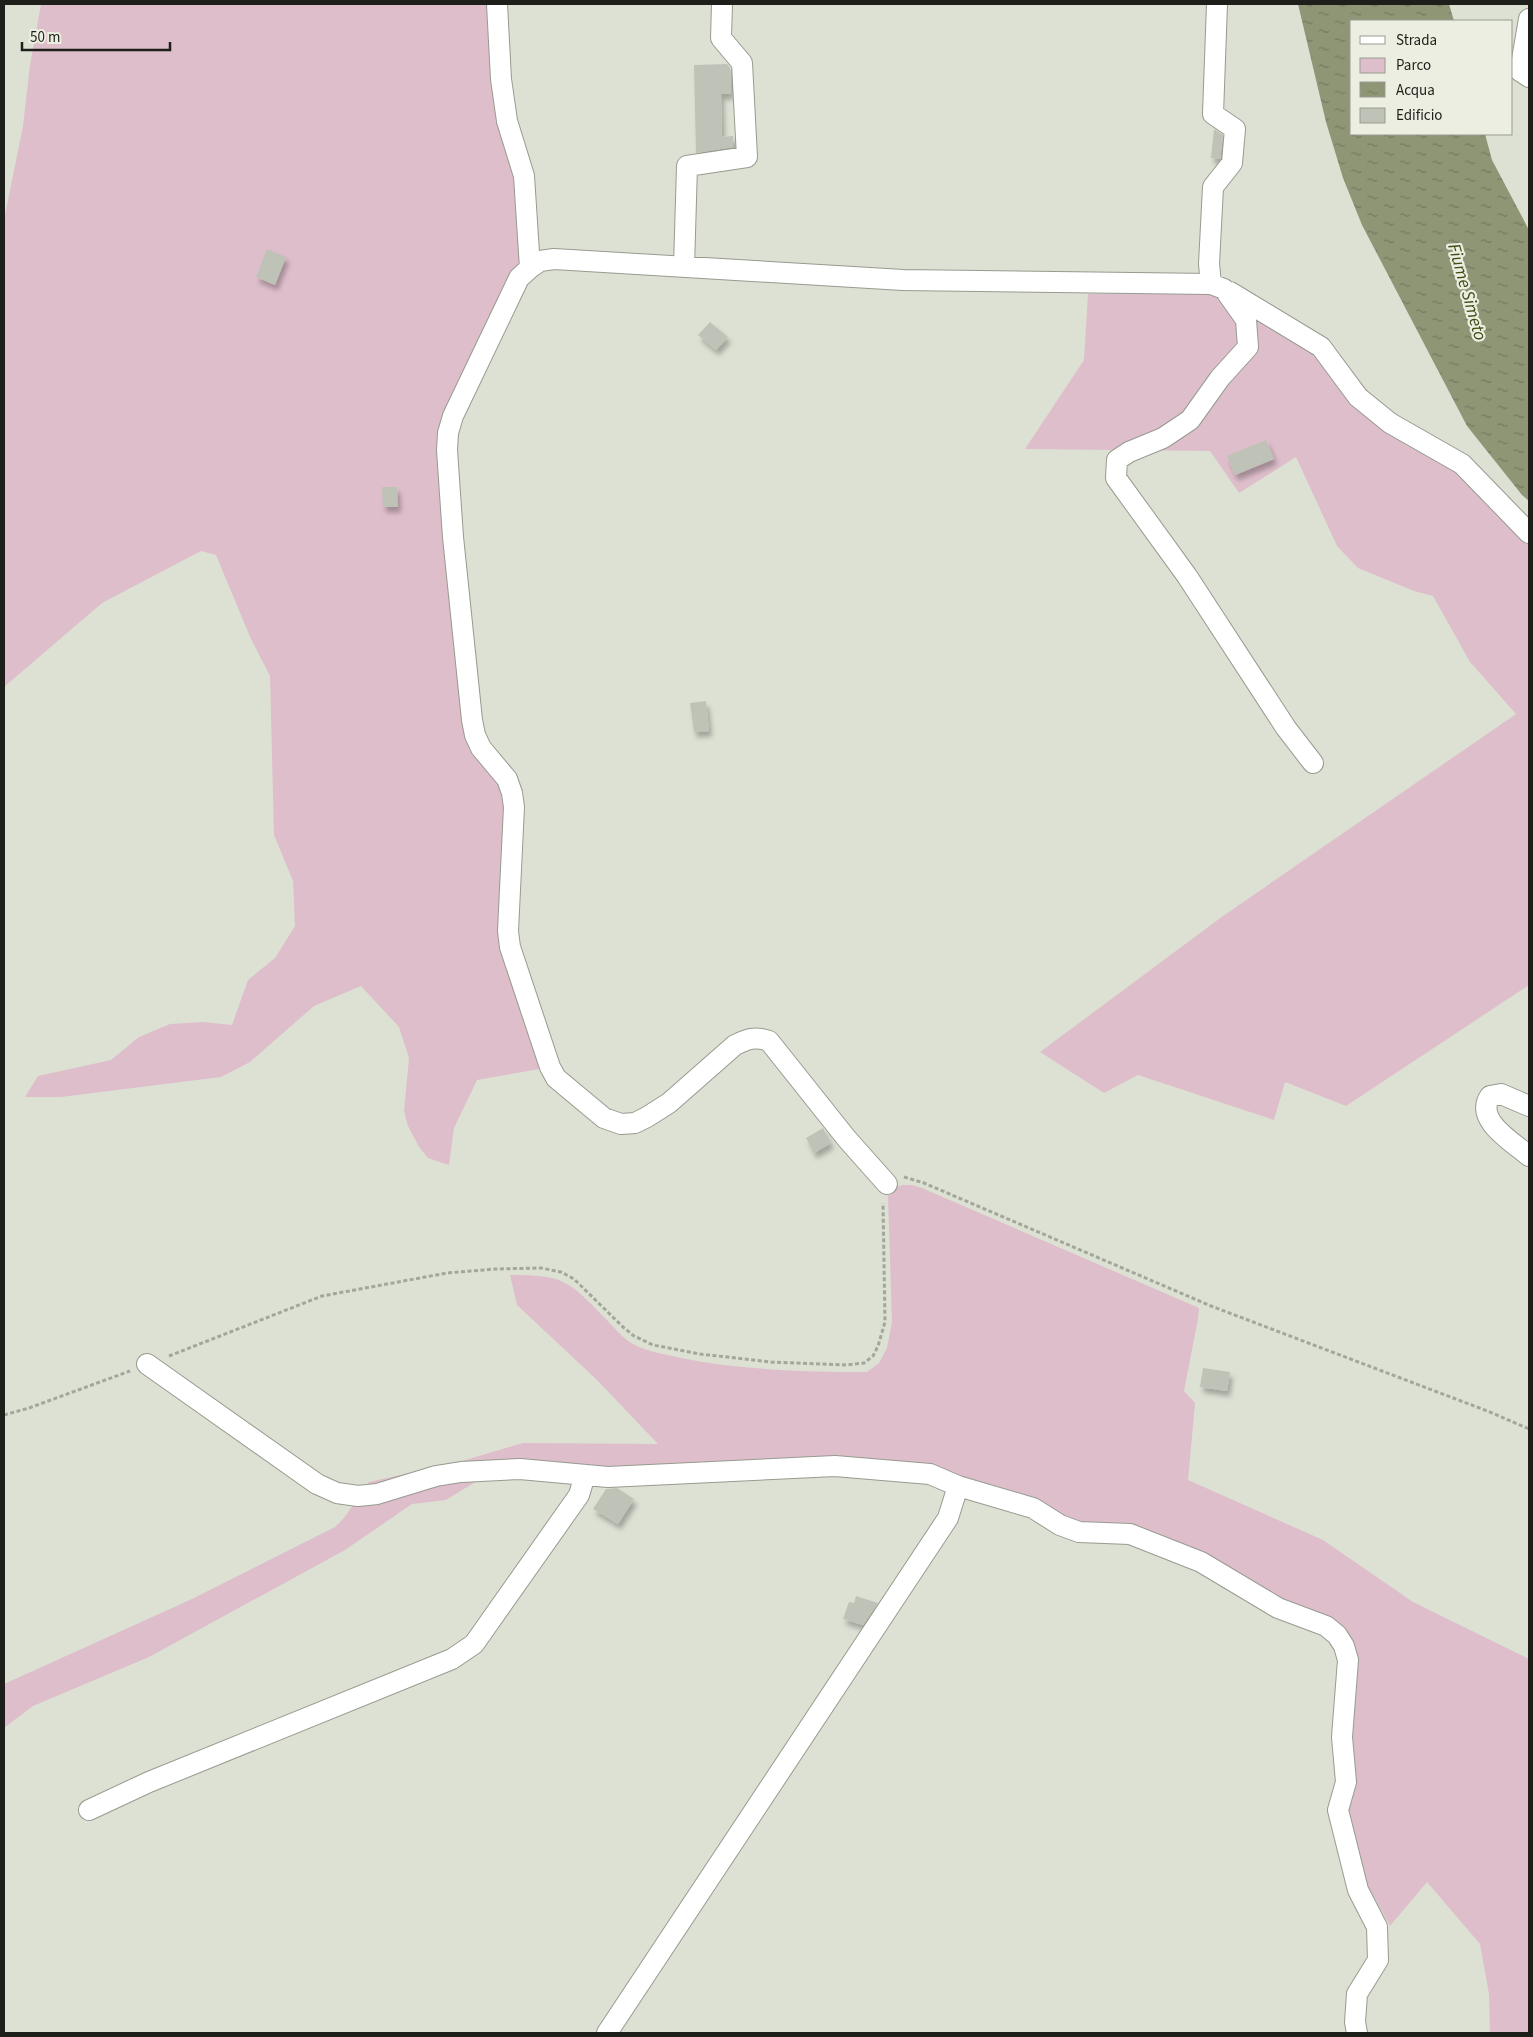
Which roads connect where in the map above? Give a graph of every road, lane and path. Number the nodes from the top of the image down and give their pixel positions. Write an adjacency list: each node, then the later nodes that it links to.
1 (497, 4): 7 (street)
2 (722, 4): 6 (street)
3 (1217, 4): 8 (street)
4 (1529, 19): 5 (street)
5 (1529, 77)
6 (684, 267): 7 (street); 8 (street)
7 (530, 268): 13 (street)
8 (1218, 286): 9 (street); 10 (street)
9 (1529, 533)
10 (1312, 763)
11 (1529, 1106): 12 (street)
12 (1529, 1156)
13 (887, 1184): 14 (path); 16 (path)
14 (148, 1364): 15 (path); 17 (street)
15 (4, 1415)
16 (1529, 1429)
17 (585, 1475): 18 (street); 19 (street)
18 (958, 1486): 20 (street); 21 (street)
19 (89, 1810)
20 (607, 2033)
21 (1357, 2033)

